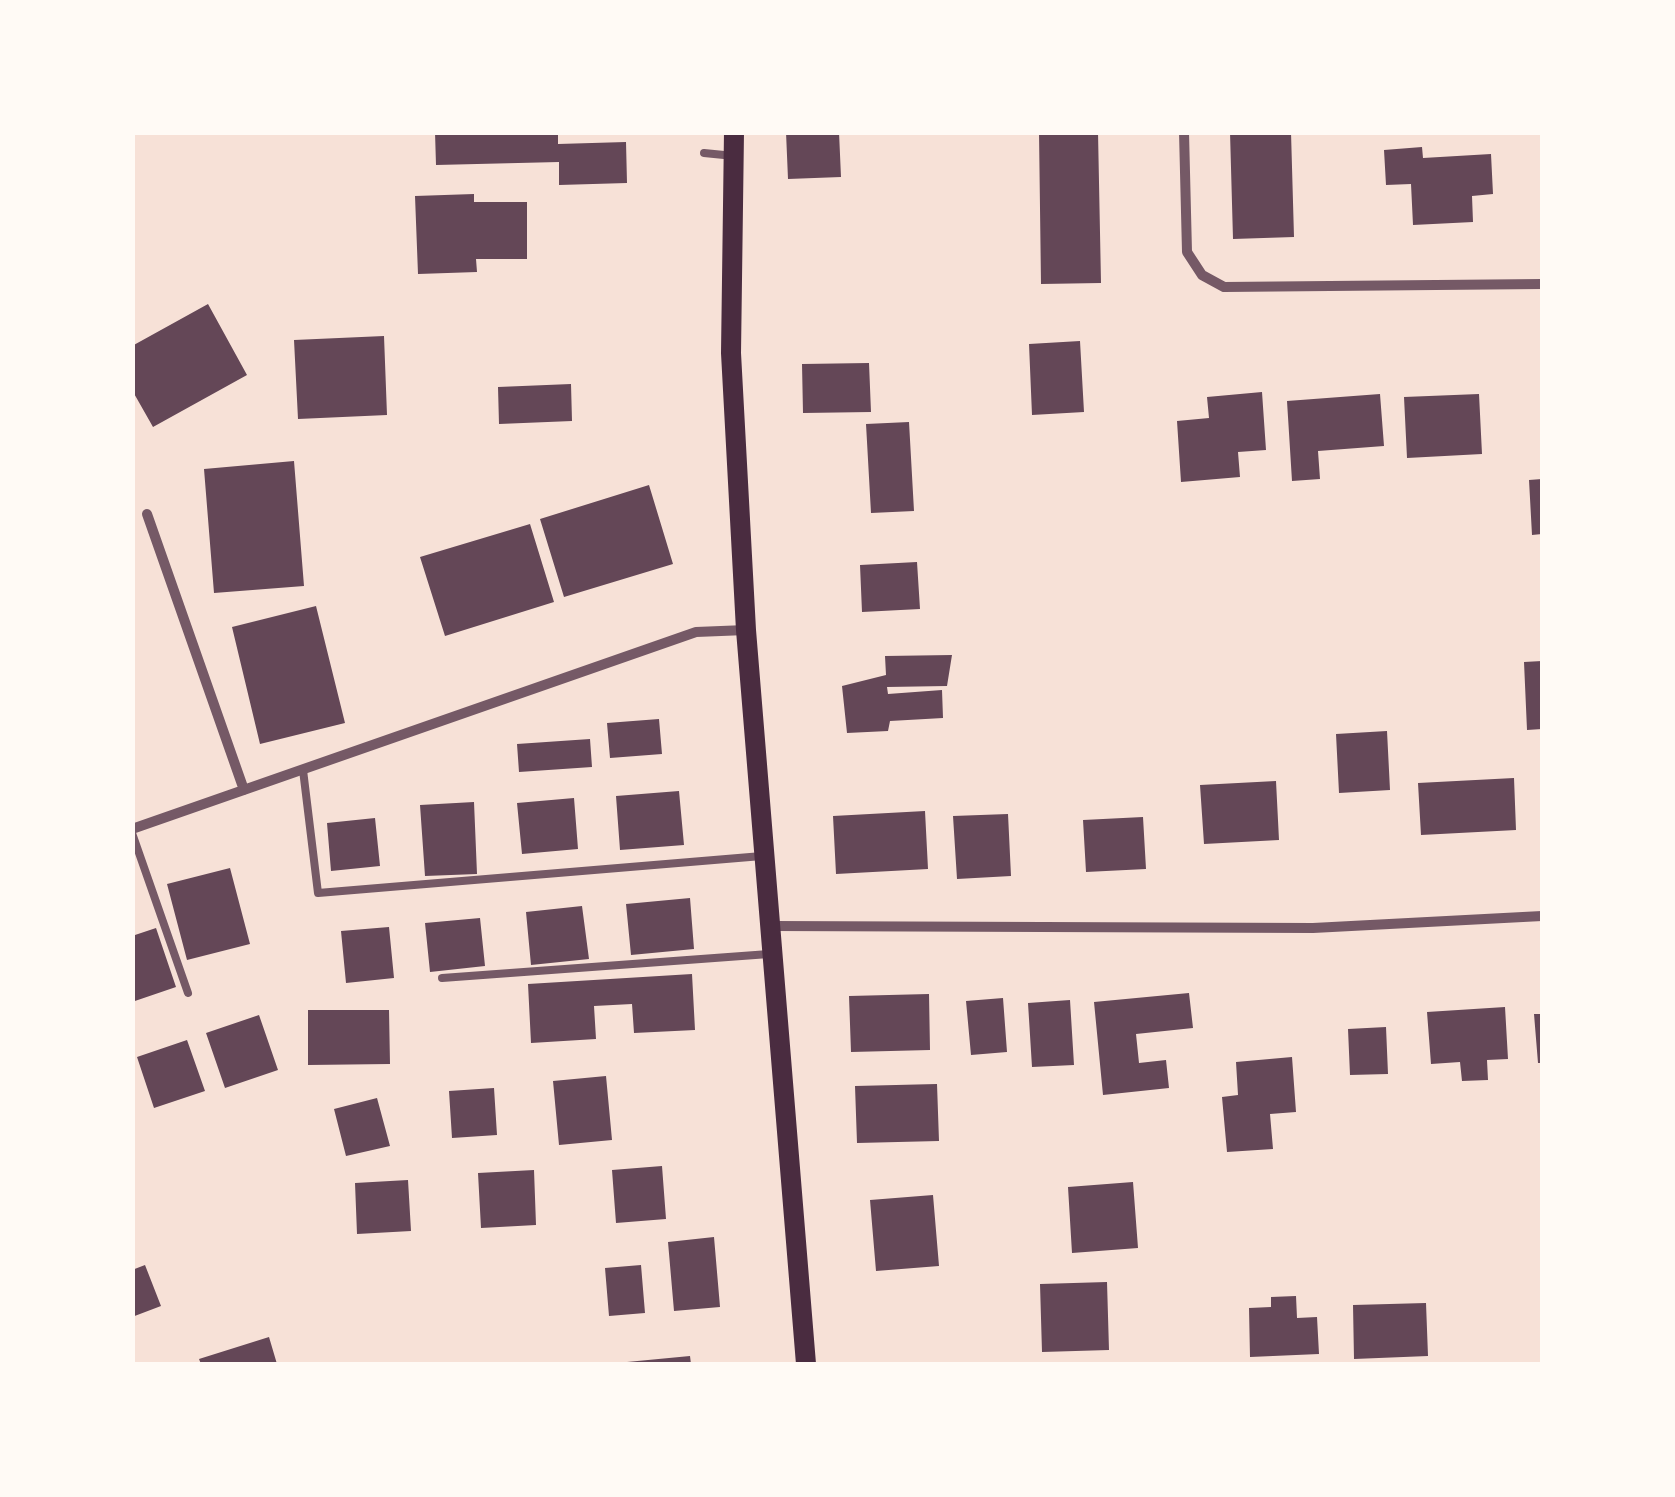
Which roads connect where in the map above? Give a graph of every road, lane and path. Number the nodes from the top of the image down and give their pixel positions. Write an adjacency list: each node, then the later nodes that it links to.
1 (734, 132): 4 (main road)
2 (1184, 132): 5 (street)
3 (704, 153): 4 (lane)
4 (734, 156): 7 (main road)
5 (1542, 284)
6 (147, 514): 9 (street)
7 (746, 630): 8 (street); 11 (main road)
8 (303, 770): 9 (street); 11 (lane)
9 (244, 790): 10 (street)
10 (132, 831): 16 (lane)
11 (766, 856): 13 (main road)
12 (1542, 916): 13 (street)
13 (772, 926): 14 (main road)
14 (774, 954): 15 (lane); 17 (main road)
15 (442, 978)
16 (188, 993)
17 (806, 1364)

